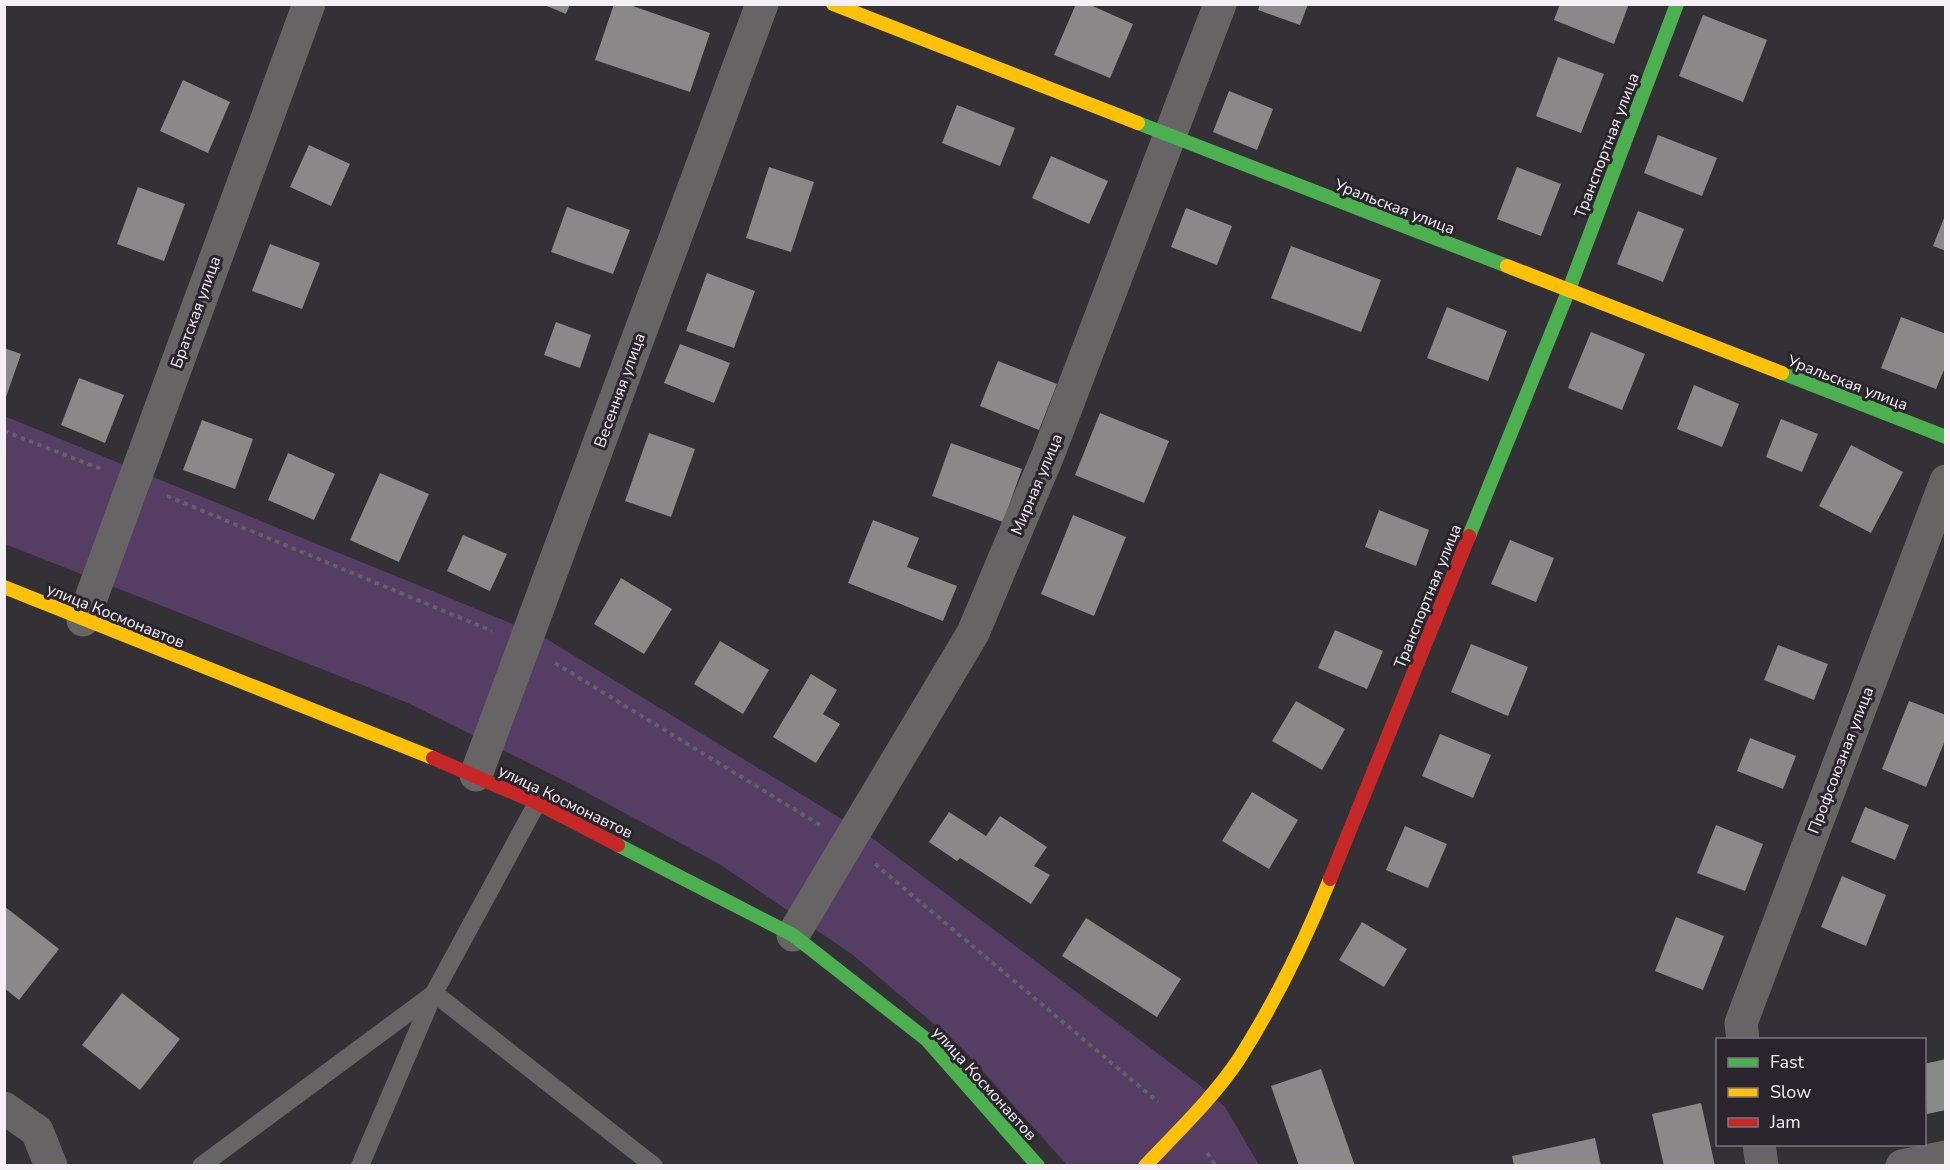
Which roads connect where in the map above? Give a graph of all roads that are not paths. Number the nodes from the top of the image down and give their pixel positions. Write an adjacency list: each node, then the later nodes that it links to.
1 (309, 4): 11 (street, Братская улица)
2 (762, 4): 12 (street, Весенняя улица)
3 (833, 4): 6 (street, Уральская улица)
4 (1220, 4): 6 (street, Мирная улица)
5 (1677, 4): 7 (street, Транспортная улица)
6 (1172, 136): 7 (street, Уральская улица); 14 (street, Мирная улица)
7 (1568, 292): 8 (street, Уральская улица); 25 (street, Транспортная улица)
8 (1946, 437)
9 (1946, 481): 16 (street, Профсоюзная улица)
10 (4, 587): 11 (street, улица Космонавтов)
11 (83, 620): 12 (street, улица Космонавтов)
12 (476, 775): 13 (street, улица Космонавтов)
13 (537, 803): 14 (street, улица Космонавтов); 15 (lane)
14 (793, 935): 24 (street, улица Космонавтов)
15 (434, 993): 21 (lane); 22 (lane); 23 (lane)
16 (1743, 1038)
17 (4, 1107): 20 (street)
18 (1759, 1146): 26 (street)
19 (1946, 1157): 27 (street)
20 (51, 1166)
21 (201, 1166)
22 (360, 1166)
23 (654, 1166)
24 (1038, 1166)
25 (1145, 1166)
26 (1762, 1166)
27 (1902, 1166)

